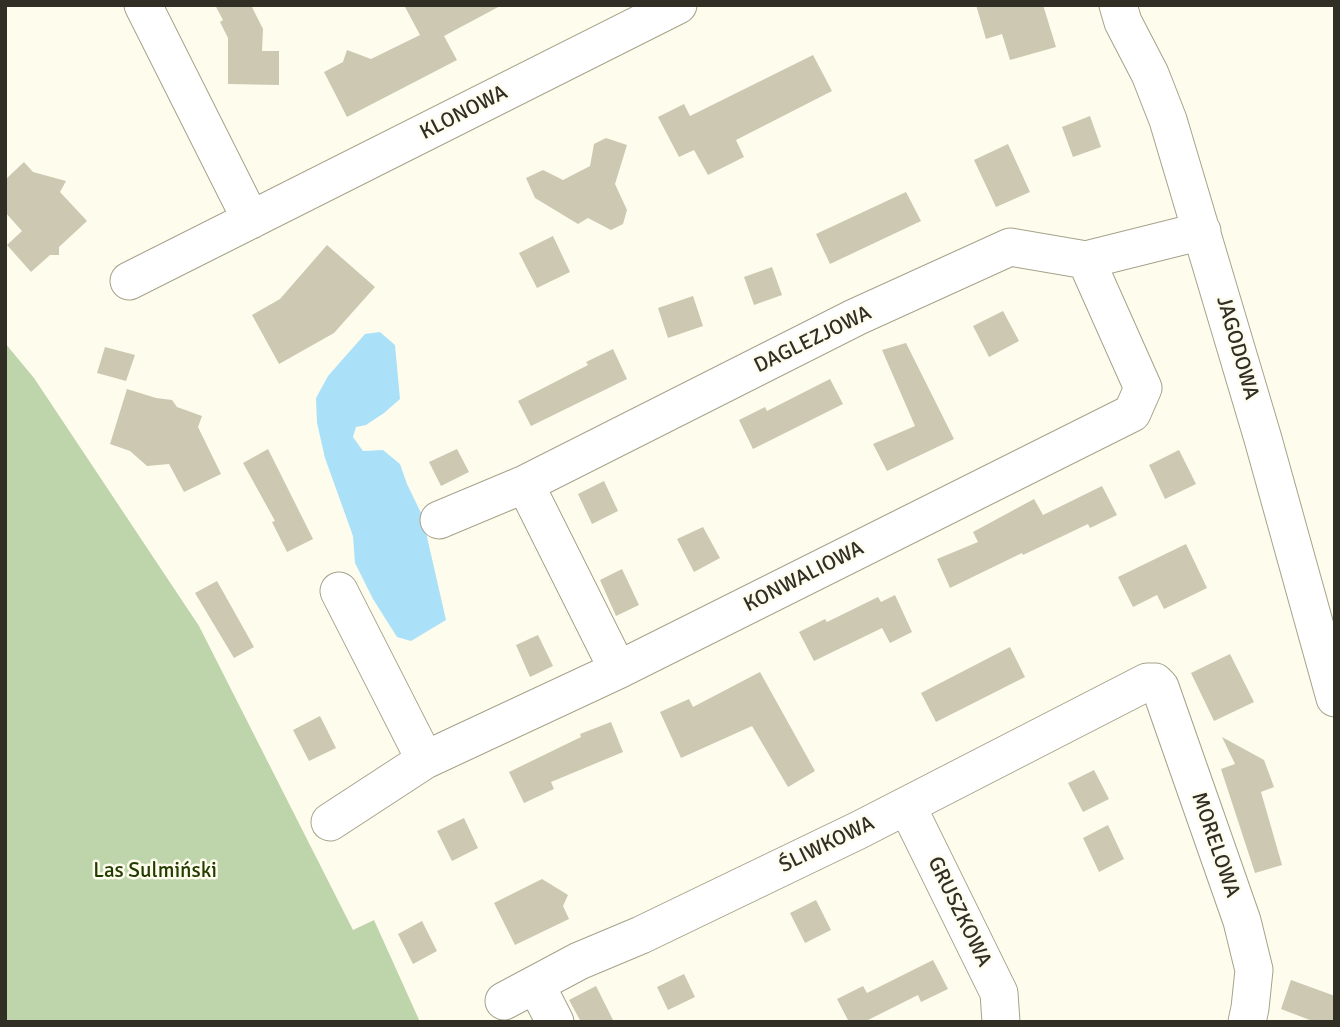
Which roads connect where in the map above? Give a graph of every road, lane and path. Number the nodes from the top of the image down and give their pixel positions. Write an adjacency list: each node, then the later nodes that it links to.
1 (143, 5): 4 (street)
2 (678, 5): 4 (street, KLONOWA)
3 (1118, 5): 5 (street, JAGODOWA)
4 (251, 220): 7 (street, KLONOWA)
5 (1202, 231): 6 (street, DAGLEZJOWA); 13 (street, JAGODOWA)
6 (1086, 260): 8 (street, DAGLEZJOWA); 11 (street, KONWALIOWA)
7 (129, 281)
8 (525, 484): 9 (street, DAGLEZJOWA); 11 (street)
9 (439, 520)
10 (339, 591): 14 (street)
11 (618, 670): 14 (street, KONWALIOWA)
12 (1147, 682): 15 (street, ŚLIWKOWA); 21 (street, MORELOWA)
13 (1335, 698)
14 (425, 760): 16 (street, KONWALIOWA)
15 (906, 806): 17 (street, ŚLIWKOWA); 20 (street, GRUSZKOWA)
16 (330, 822)
17 (536, 985): 18 (street, ŚLIWKOWA); 19 (street)
18 (504, 1001)
19 (555, 1022)
20 (1001, 1022)
21 (1247, 1022)

